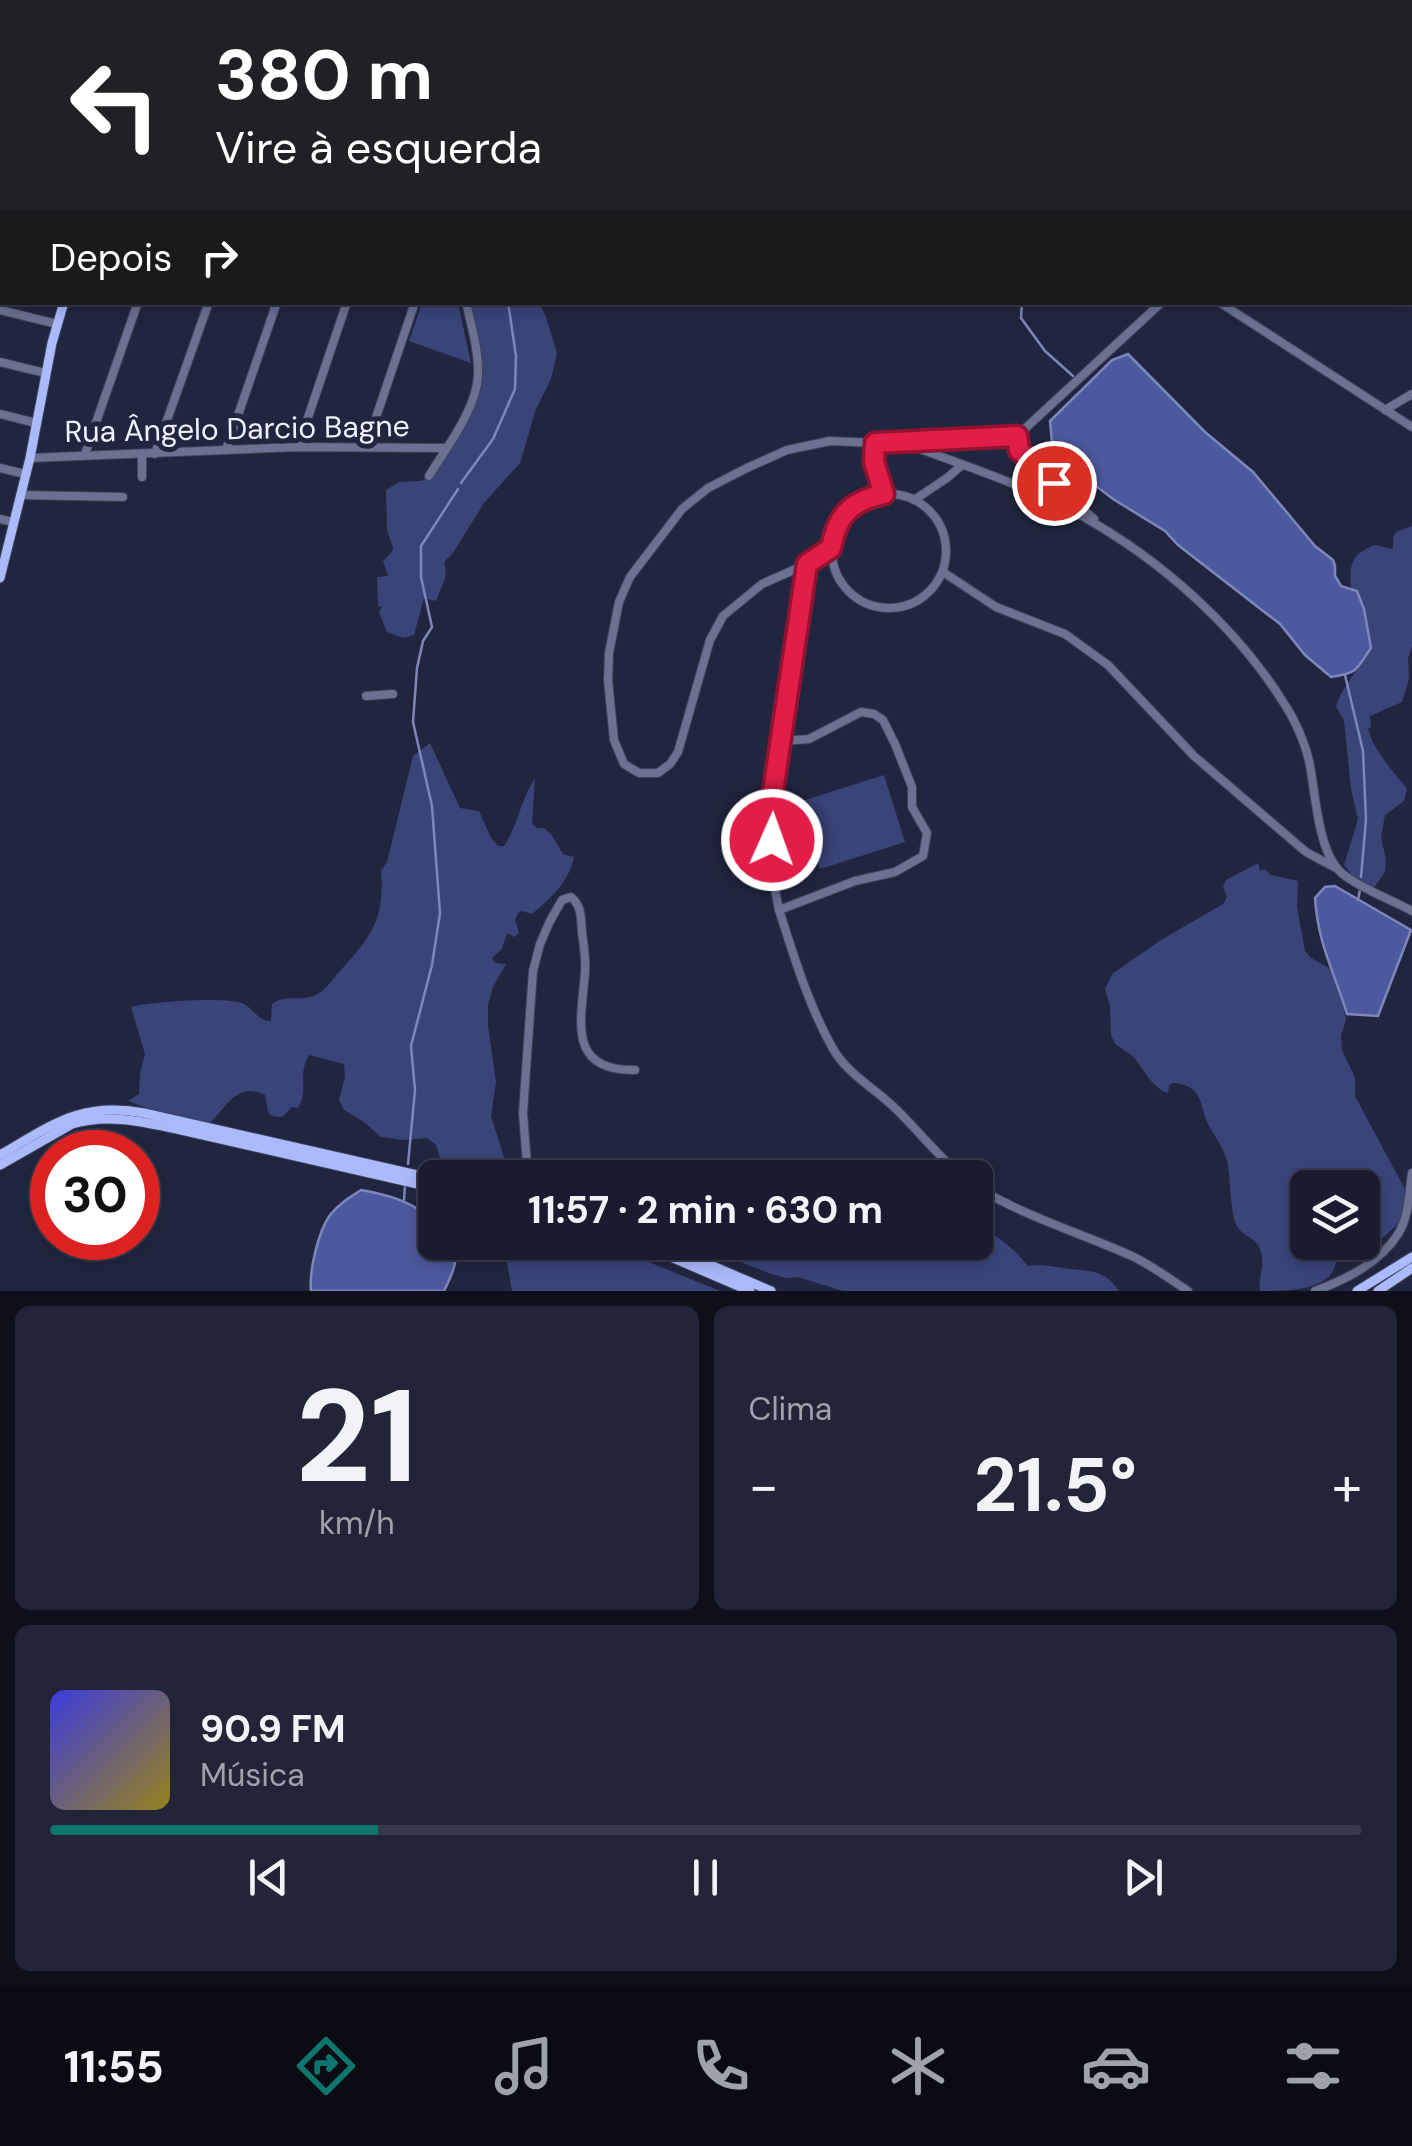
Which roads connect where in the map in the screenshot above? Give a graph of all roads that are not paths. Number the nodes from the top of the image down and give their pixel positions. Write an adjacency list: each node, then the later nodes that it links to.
1 (63, 305): 11 (main road)
2 (137, 305): 26 (street)
3 (207, 305): 28 (street)
4 (276, 305): 25 (street)
5 (346, 305): 23 (street)
6 (414, 305): 22 (street)
7 (467, 305): 24 (street)
8 (1159, 305): 19 (street)
9 (1224, 305): 15 (street)
10 (0, 310): 11 (street)
11 (57, 324): 13 (main road)
12 (0, 362): 13 (street)
13 (45, 373): 17 (main road)
14 (1412, 394): 15 (street)
15 (1385, 410): 18 (street)
16 (0, 414): 17 (street)
17 (36, 423): 29 (main road)
18 (1412, 427)
19 (1017, 436): 20 (street); 41 (street)
20 (900, 442): 21 (street); 30 (street)
21 (875, 443): 35 (street); 43 (street)
22 (366, 446): 23 (street, Rua Ângelo Darcio Bagne); 24 (street, Rua Ângelo Darcio Bagne)
23 (298, 448): 25 (street, Rua Ângelo Darcio Bagne)
24 (446, 448): 33 (street)
25 (226, 450): 28 (street, Rua Ângelo Darcio Bagne)
26 (86, 454): 27 (street, Rua Ângelo Darcio Bagne); 29 (street, Rua Ângelo Darcio Bagne)
27 (142, 454): 28 (street, Rua Ângelo Darcio Bagne); 34 (street)
28 (154, 454)
29 (30, 458): 32 (main road)
30 (962, 465): 38 (street); 41 (street)
31 (0, 468): 32 (street)
32 (26, 474): 36 (main road)
33 (428, 476)
34 (142, 478)
35 (884, 494): 38 (street); 42 (street)
36 (20, 495): 37 (street); 40 (main road)
37 (123, 496)
38 (914, 500): 44 (street)
39 (0, 519): 40 (street)
40 (13, 522): 45 (main road)
41 (1111, 535): 49 (street)
42 (831, 548): 43 (street); 44 (street)
43 (807, 564): 48 (street)
44 (943, 572): 50 (street)
45 (0, 574)
46 (392, 694): 47 (street)
47 (364, 696)
48 (780, 740): 52 (street); 52 (street)
49 (1328, 850): 50 (street); 51 (street)
50 (1318, 857): 51 (street)
51 (1341, 874): 53 (street)
52 (779, 910): 57 (street)
53 (1412, 911)
54 (635, 1070): 56 (street)
55 (0, 1155): 60 (main road)
56 (527, 1160)
57 (944, 1160)
58 (0, 1165): 61 (main road)
59 (1412, 1173): 70 (street)
60 (418, 1175)
61 (418, 1184)
62 (993, 1197): 69 (street)
63 (1412, 1257): 71 (main road)
64 (678, 1260): 67 (main road)
65 (699, 1260): 68 (main road)
66 (1412, 1268): 72 (main road)
67 (750, 1291)
68 (771, 1291)
69 (1188, 1291)
70 (1315, 1291)
71 (1357, 1291)
72 (1378, 1291)

